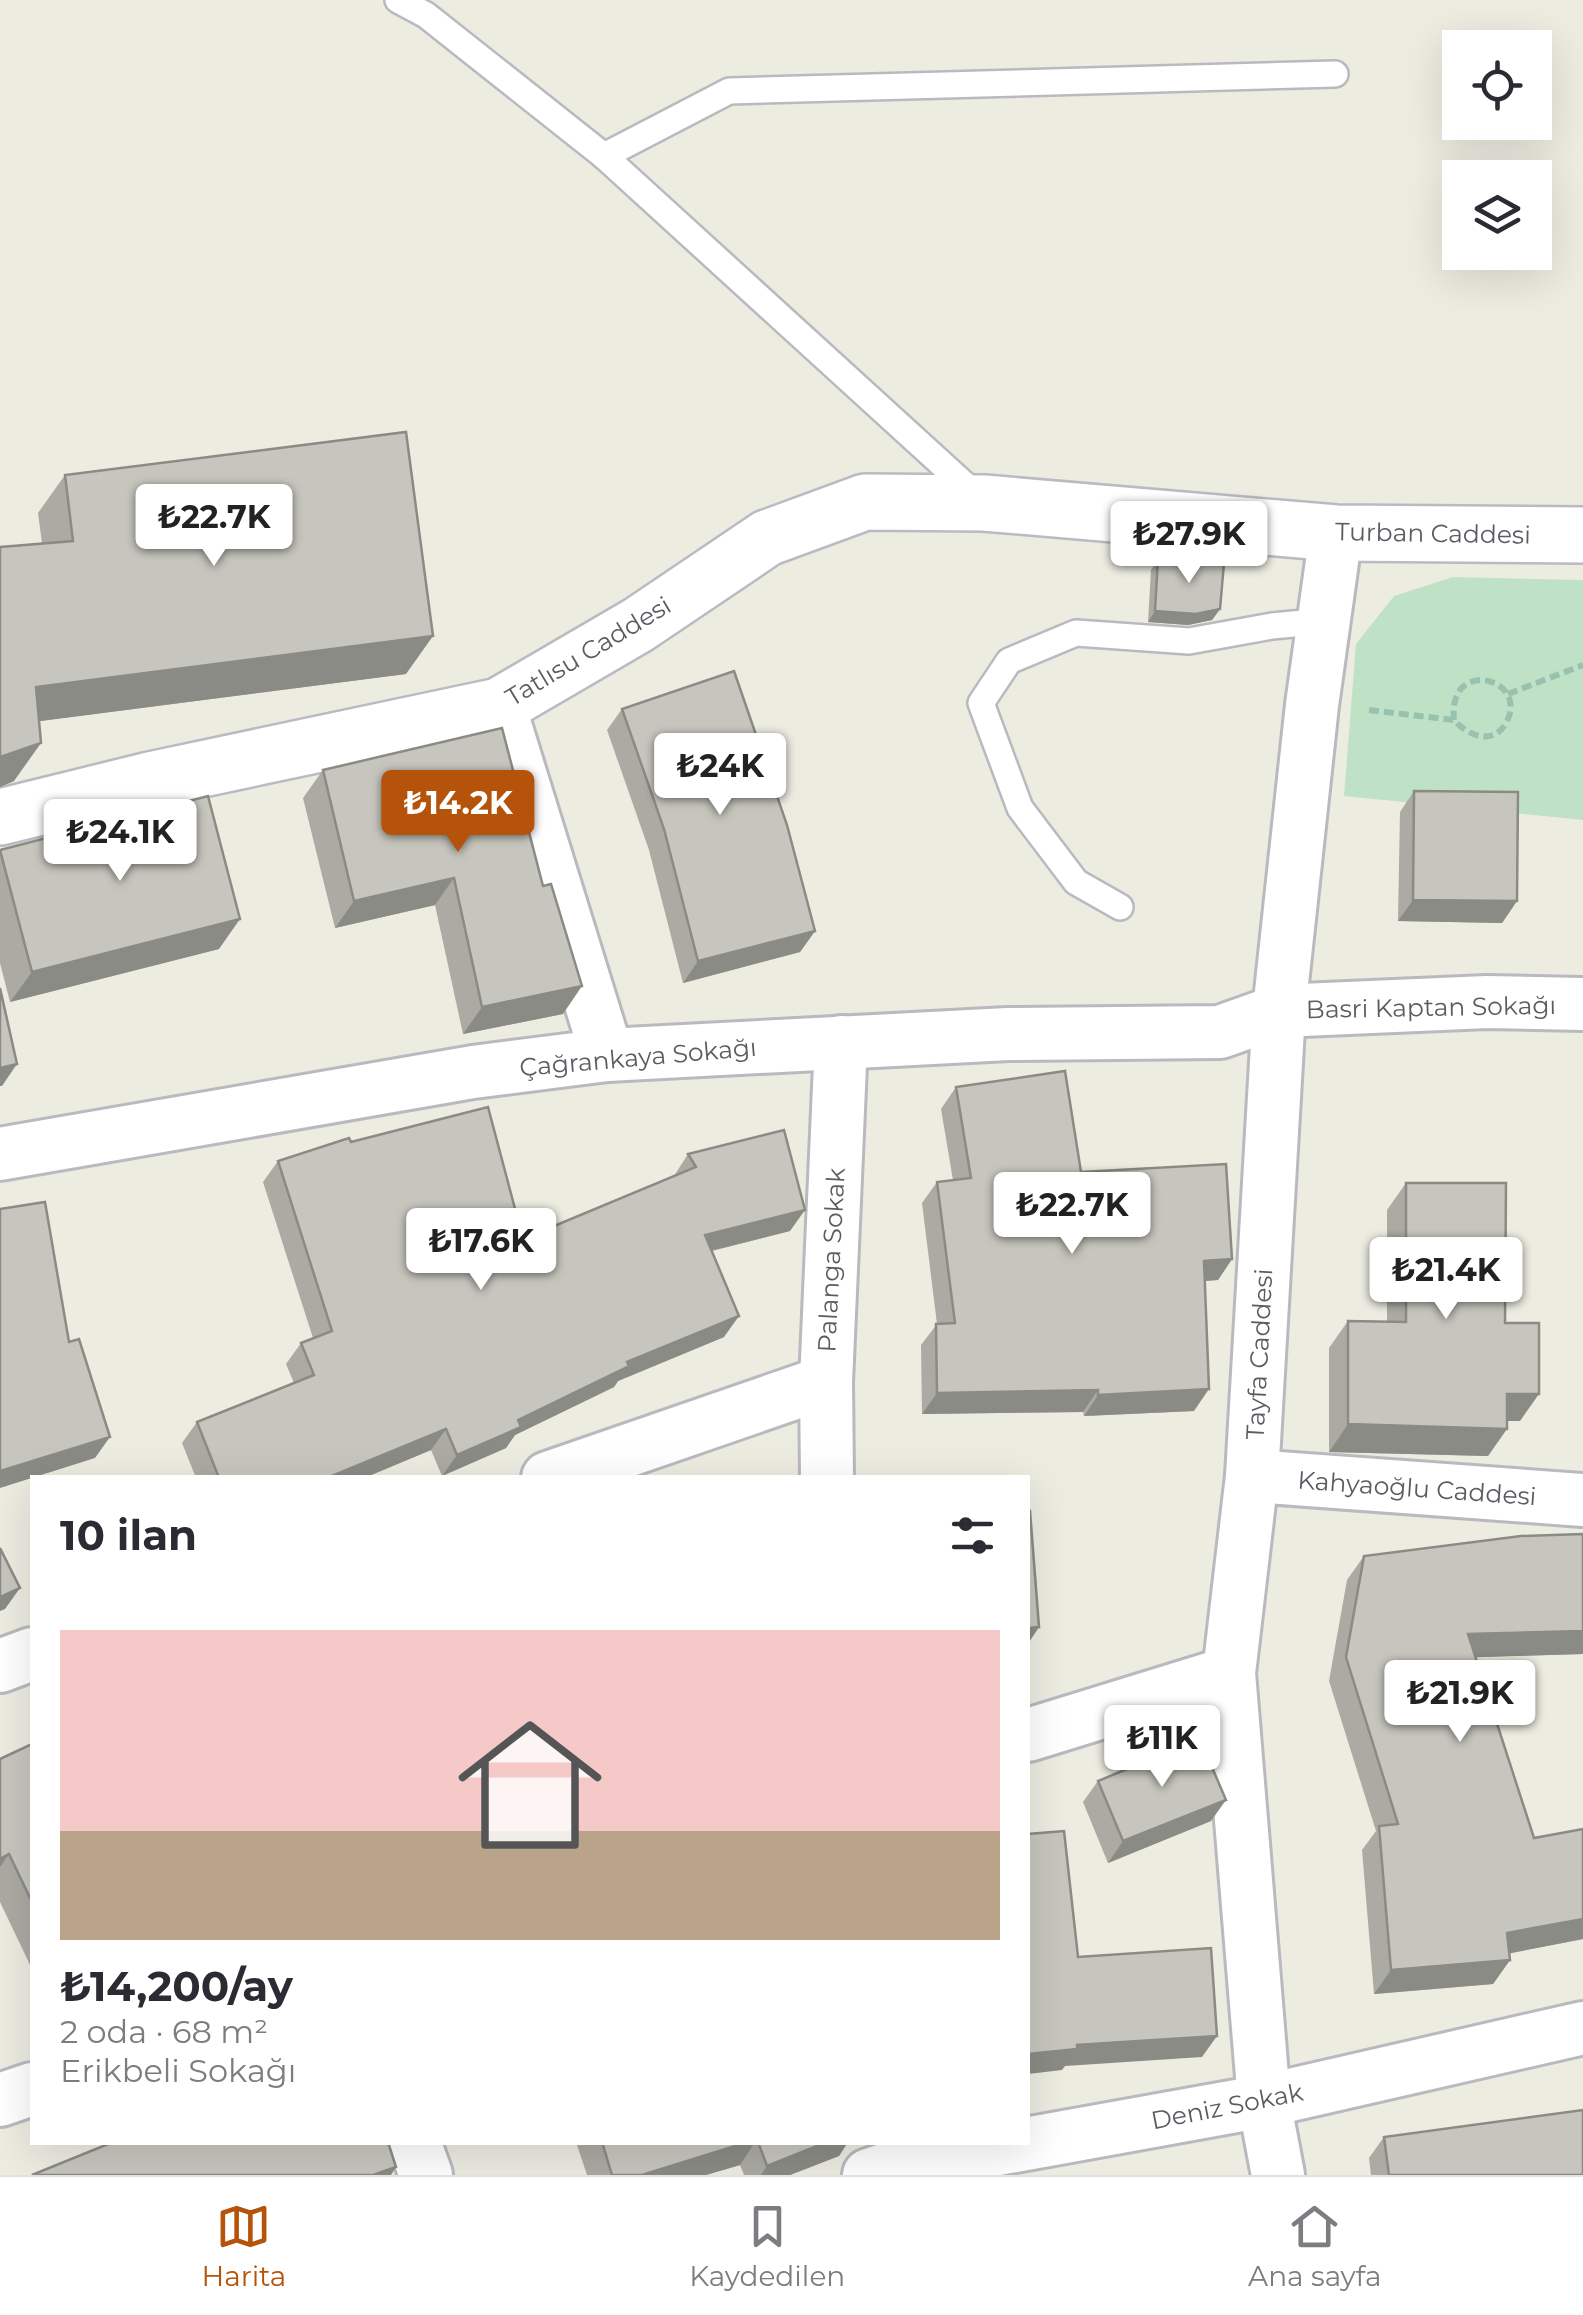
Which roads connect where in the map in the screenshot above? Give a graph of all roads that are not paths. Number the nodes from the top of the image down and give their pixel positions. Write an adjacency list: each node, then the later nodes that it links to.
1 (398, 0): 3 (lane)
2 (1334, 74): 3 (lane)
3 (604, 156): 4 (lane)
4 (984, 503): 5 (main road, Turban Caddesi); 8 (main road, Tatlısu Caddesi)
5 (1336, 533): 6 (main road, Turban Caddesi); 7 (street, Tayfa Caddesi)
6 (1583, 535)
7 (1324, 621): 10 (lane); 12 (street, Tayfa Caddesi)
8 (499, 706): 9 (main road, Tatlısu Caddesi); 14 (street)
9 (0, 817)
10 (1120, 907)
11 (1583, 1004): 12 (street, Basri Kaptan Sokağı)
12 (1279, 1011): 13 (street, Çağrankaya Sokağı); 19 (street, Tayfa Caddesi)
13 (840, 1042): 14 (street, Çağrankaya Sokağı); 16 (street, Palanga Sokak)
14 (607, 1054): 15 (street, Çağrankaya Sokağı)
15 (0, 1154)
16 (826, 1382): 17 (street); 18 (street, Palanga Sokak)
17 (557, 1475)
18 (827, 1475)
19 (1252, 1476): 20 (street, Kahyaoğlu Caddesi); 23 (street, Tayfa Caddesi)
20 (1583, 1500)
21 (30, 1655): 22 (street)
22 (0, 1666)
23 (1229, 1674): 24 (street); 28 (street, Tayfa Caddesi)
24 (1030, 1734)
25 (1583, 2028): 28 (street, Deniz Sokak)
26 (30, 2091): 27 (street)
27 (0, 2100)
28 (1264, 2100): 29 (street, Deniz Sokak); 34 (street, Tayfa Caddesi)
29 (1030, 2140)
30 (415, 2145): 33 (street)
31 (1000, 2145): 32 (street, Deniz Sokak)
32 (882, 2165)
33 (426, 2175)
34 (1278, 2175)

